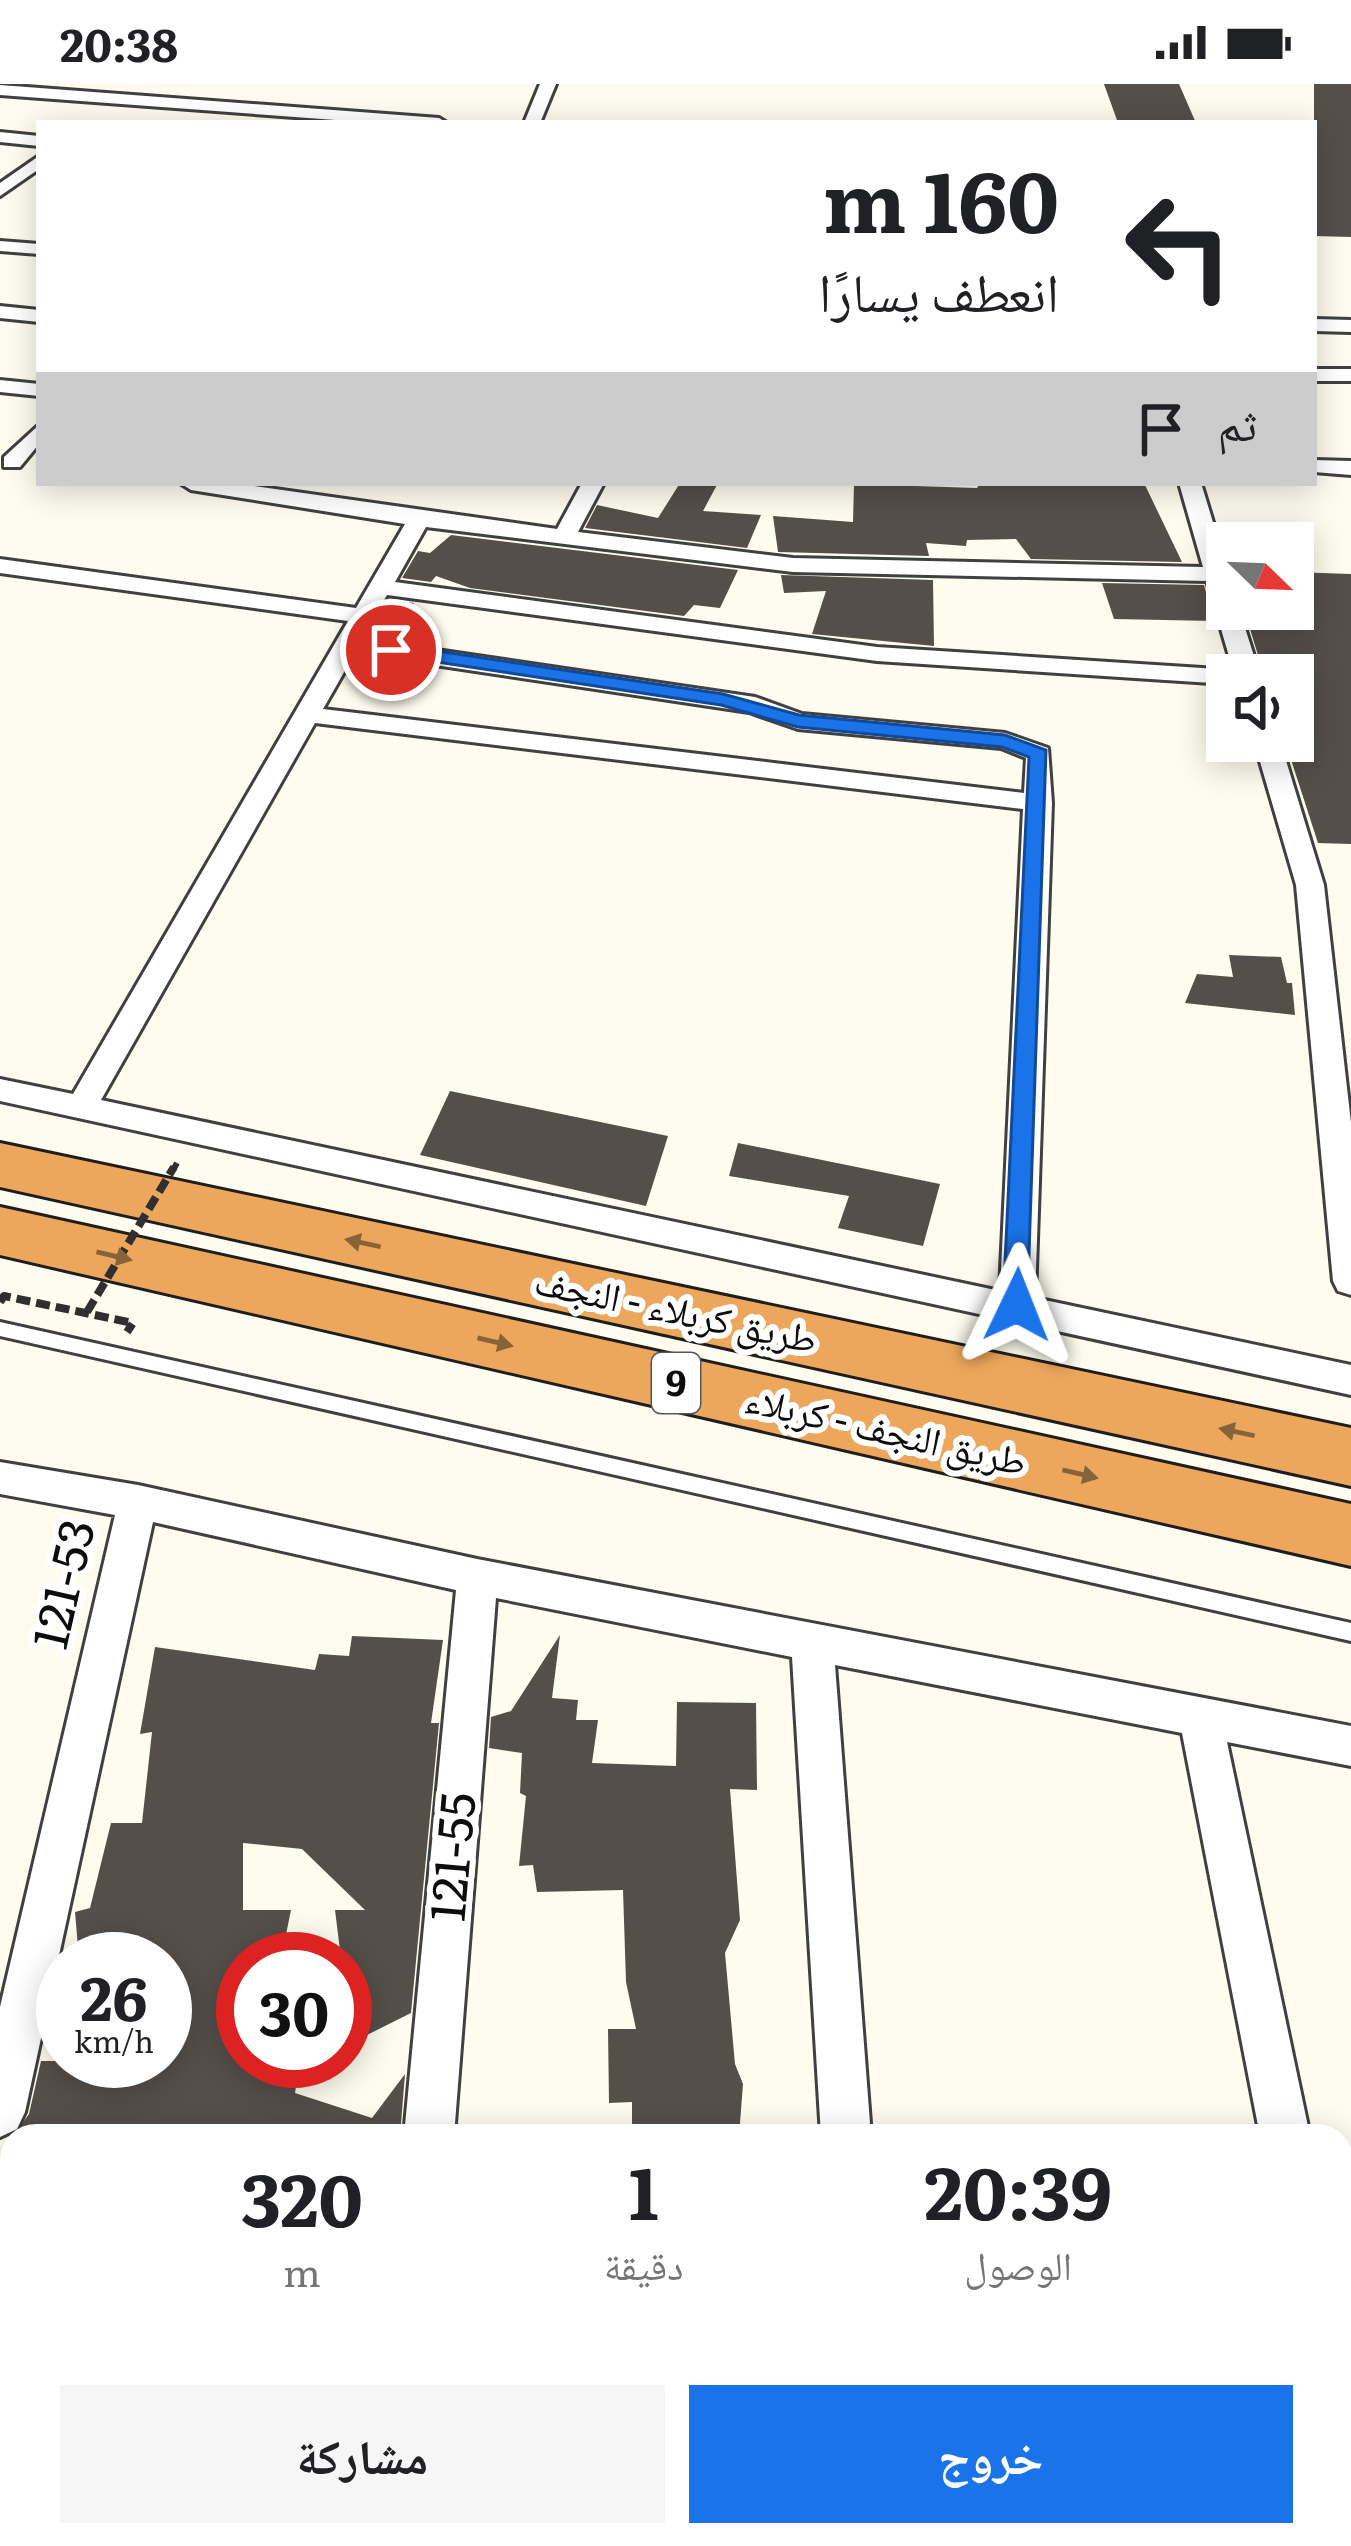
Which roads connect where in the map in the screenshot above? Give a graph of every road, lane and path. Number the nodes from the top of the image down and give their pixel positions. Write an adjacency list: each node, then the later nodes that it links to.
1 (132, 84): 4 (street)
2 (548, 84): 9 (street)
3 (0, 90): 4 (street)
4 (115, 98): 6 (street); 7 (street)
5 (332, 99): 7 (street)
6 (100, 111)
7 (314, 118): 8 (street)
8 (364, 120)
9 (533, 120)
10 (0, 137): 11 (street)
11 (36, 141)
12 (36, 163): 13 (street)
13 (1, 190): 14 (street)
14 (36, 192)
15 (0, 246): 16 (street)
16 (36, 249)
17 (0, 312): 18 (street)
18 (36, 316)
19 (1317, 325): 20 (street)
20 (1351, 326)
21 (1317, 375): 22 (street)
22 (1351, 375)
23 (0, 386): 24 (street)
24 (36, 390)
25 (36, 434): 26 (street)
26 (6, 461): 27 (street)
27 (36, 465)
28 (1317, 466): 29 (street)
29 (1351, 468)
30 (234, 486): 33 (street)
31 (591, 486): 35 (street)
32 (1191, 486): 36 (street)
33 (277, 489): 34 (street)
34 (419, 519): 35 (street); 39 (street)
35 (564, 537): 38 (street)
36 (1206, 537)
37 (0, 566): 40 (street)
38 (1206, 574)
39 (379, 586): 40 (street); 42 (street)
40 (362, 616): 41 (street)
41 (346, 644): 43 (street); 45 (street)
42 (1206, 675)
43 (309, 715): 45 (street); 47 (street)
44 (1273, 762): 51 (street)
45 (1038, 803): 52 (street)
46 (0, 1090): 47 (street)
47 (82, 1106): 52 (street)
48 (177, 1163): 53 (path, bridge)
49 (0, 1165): 56 (highway, طريق کربلاء - النجف / 9, one-way to 49)
50 (0, 1231): 59 (highway, طريق النجف - کربلاء / 9, one-way to 59)
51 (1351, 1281)
52 (1017, 1305): 55 (street)
53 (87, 1312)
54 (0, 1329): 61 (lane)
55 (1351, 1380)
56 (1351, 1457)
57 (0, 1478): 58 (street)
58 (138, 1502): 60 (street); 65 (street, 121-53)
59 (1351, 1535)
60 (477, 1577): 62 (street); 66 (street, 121-55)
61 (1351, 1632)
62 (812, 1640): 63 (street); 67 (street)
63 (1200, 1716): 64 (street); 68 (street)
64 (1351, 1746)
65 (0, 2112)
66 (430, 2124)
67 (845, 2124)
68 (1283, 2124)

